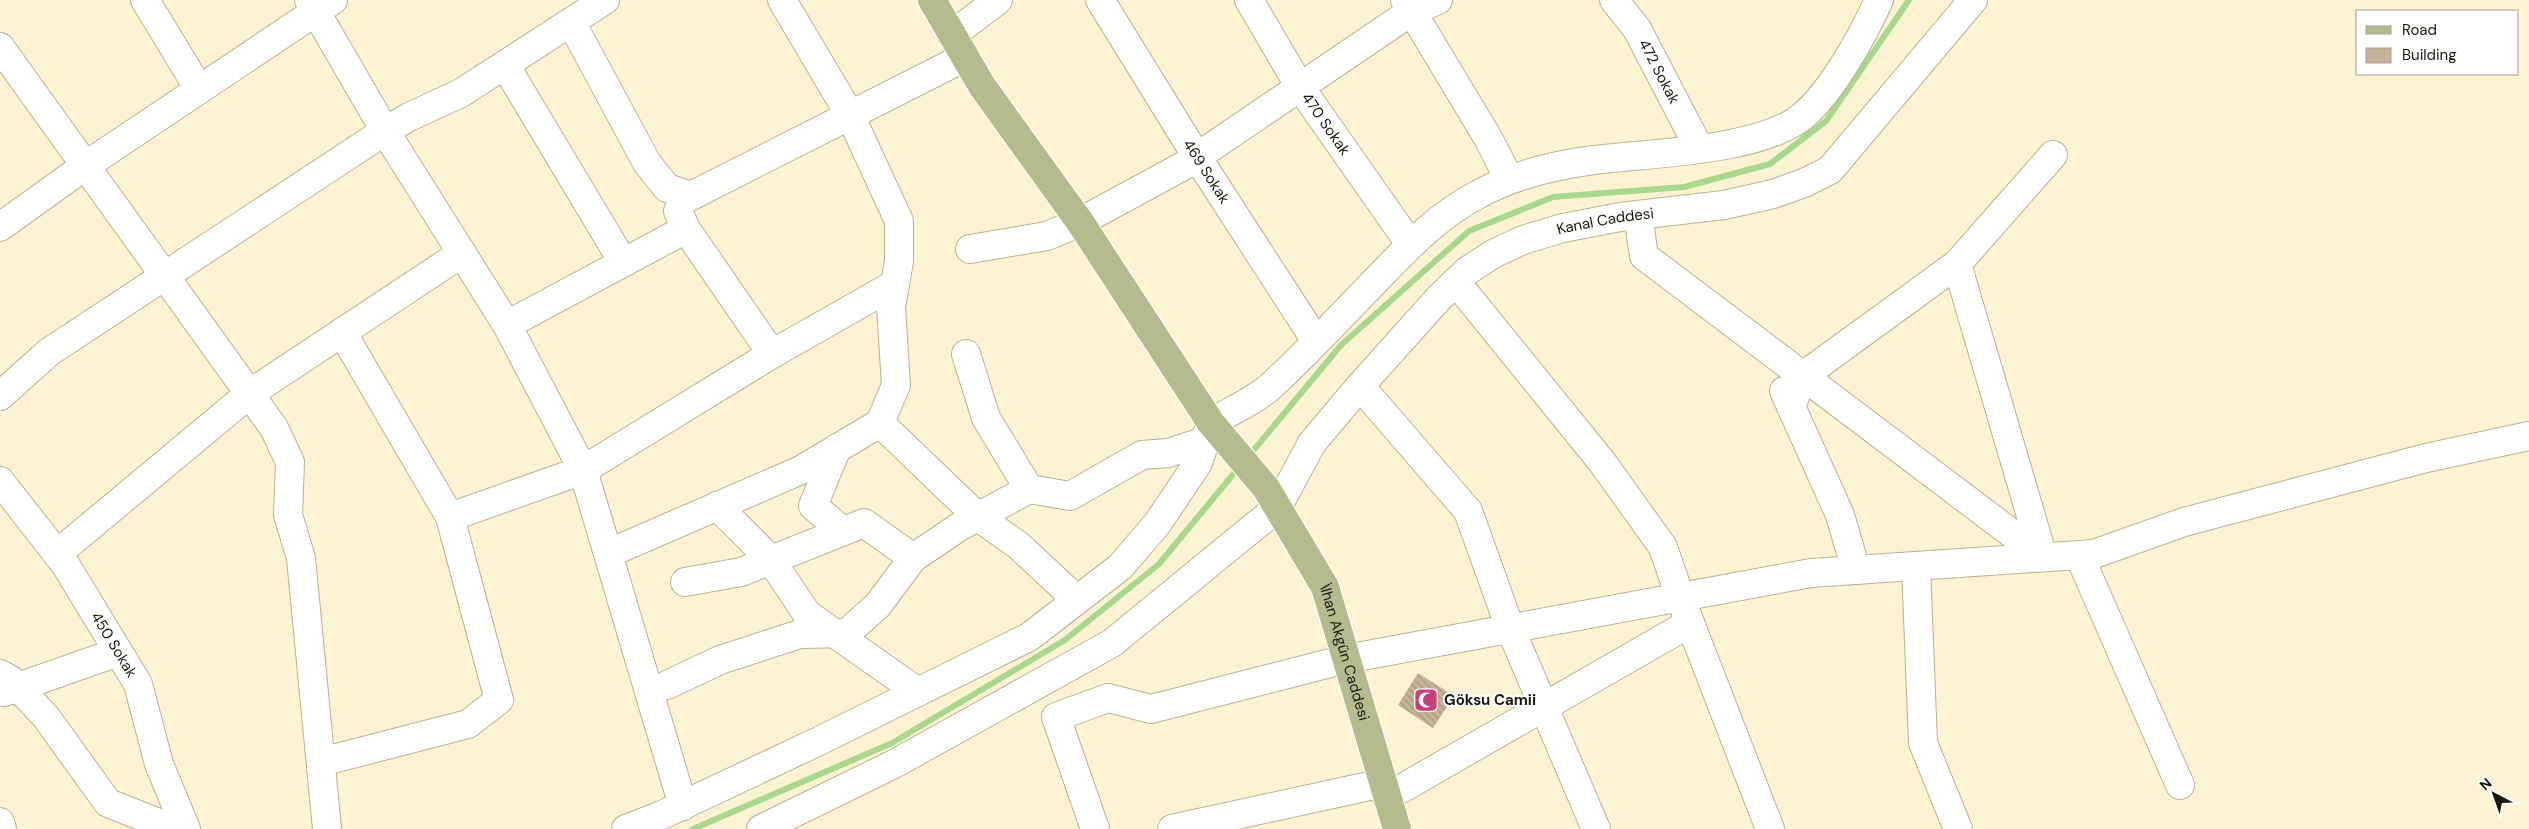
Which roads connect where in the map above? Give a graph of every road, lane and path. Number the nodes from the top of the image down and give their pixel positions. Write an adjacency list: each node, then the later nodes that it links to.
1 (145, 0): 19 (street)
2 (604, 0): 14 (street)
3 (782, 0): 20 (street)
4 (932, 0): 15 (main road, İlhan Akgün Caddesi)
5 (998, 0): 15 (street)
6 (1100, 0): 24 (street, 469 Sokak)
7 (1249, 0): 18 (street, 470 Sokak)
8 (1438, 0): 13 (street)
9 (1614, 0): 22 (street, 472 Sokak)
10 (1879, 0): 22 (street)
11 (1973, 0): 28 (street, Kanal Caddesi)
12 (319, 4): 19 (street); 21 (street)
13 (1408, 5): 18 (street); 26 (street)
14 (571, 22): 17 (street); 27 (street)
15 (958, 46): 20 (street); 29 (main road, İlhan Akgün Caddesi)
16 (0, 48): 25 (street)
17 (505, 65): 21 (street); 35 (street)
18 (1300, 87): 24 (street); 32 (street, 470 Sokak)
19 (199, 89): 25 (street)
20 (850, 115): 27 (street); 39 (street)
21 (385, 131): 34 (street); 37 (street)
22 (1699, 148): 26 (street)
23 (2053, 155): 36 (street)
24 (1197, 157): 29 (street); 42 (street, 469 Sokak)
25 (85, 166): 30 (street); 37 (street)
26 (1509, 180): 32 (street)
27 (667, 188): 31 (street)
28 (1638, 215): 38 (street, Kanal Caddesi); 43 (street)
29 (1080, 222): 33 (street); 52 (main road, İlhan Akgün Caddesi)
30 (0, 228)
31 (686, 229): 35 (street); 44 (street)
32 (1410, 244): 42 (street)
33 (970, 249)
34 (462, 253): 40 (street); 41 (street)
35 (623, 262): 40 (street)
36 (1956, 264): 46 (street); 66 (street)
37 (164, 276): 48 (street); 49 (street)
38 (1456, 282): 47 (street, Kanal Caddesi); 72 (street)
39 (895, 284): 44 (street); 51 (street)
40 (507, 325): 55 (street)
41 (342, 332): 48 (street); 60 (street)
42 (1316, 341): 52 (street)
43 (1763, 346): 46 (street); 50 (street)
44 (772, 354): 55 (street)
45 (966, 354): 57 (street)
46 (1803, 376): 50 (street); 66 (street)
47 (1360, 386): 58 (street, Kanal Caddesi); 75 (street)
48 (250, 394): 64 (street); 83 (street)
49 (0, 396)
50 (1791, 407): 70 (street)
51 (880, 423): 54 (street); 61 (street)
52 (1213, 434): 57 (street); 58 (main road, İlhan Akgün Caddesi); 73 (street)
53 (2529, 436): 65 (street)
54 (838, 448): 59 (street); 62 (street)
55 (583, 470): 60 (street); 86 (street)
56 (0, 481): 64 (street, 450 Sokak)
57 (1029, 489): 61 (street)
58 (1272, 498): 78 (main road, İlhan Akgün Caddesi); 93 (street)
59 (717, 506): 63 (street); 68 (street)
60 (450, 517): 83 (street)
61 (978, 517): 67 (street); 73 (street)
62 (843, 531): 67 (street); 68 (street)
63 (621, 548)
64 (57, 554): 77 (street, 450 Sokak)
65 (2079, 555): 66 (street); 84 (street)
66 (2043, 557): 69 (street)
67 (913, 558): 76 (street)
68 (771, 560): 71 (street); 76 (street)
69 (1916, 566): 70 (street); 99 (street)
70 (1856, 570): 72 (street)
71 (685, 582)
72 (1680, 597): 74 (street); 75 (street)
73 (1077, 600): 81 (street)
74 (1690, 623): 82 (street); 98 (street)
75 (1510, 628): 78 (street); 82 (street)
76 (832, 633): 80 (street); 81 (street)
77 (118, 652): 79 (street); 90 (street, 450 Sokak)
78 (1346, 659): 85 (main road, İlhan Akgün Caddesi); 94 (street)
79 (6, 685): 89 (street)
80 (667, 685)
81 (918, 692): 86 (street)
82 (1544, 707): 85 (street); 97 (street)
83 (321, 762): 91 (street)
84 (2180, 785)
85 (1385, 790): 95 (street); 96 (main road, İlhan Akgün Caddesi)
86 (683, 806): 92 (street)
87 (0, 822): 88 (street)
88 (2, 829)
89 (174, 829)
90 (186, 829)
91 (327, 829)
92 (626, 829)
93 (761, 829)
94 (1094, 829)
95 (1172, 829)
96 (1397, 829)
97 (1596, 829)
98 (1770, 829)
99 (1958, 829)

